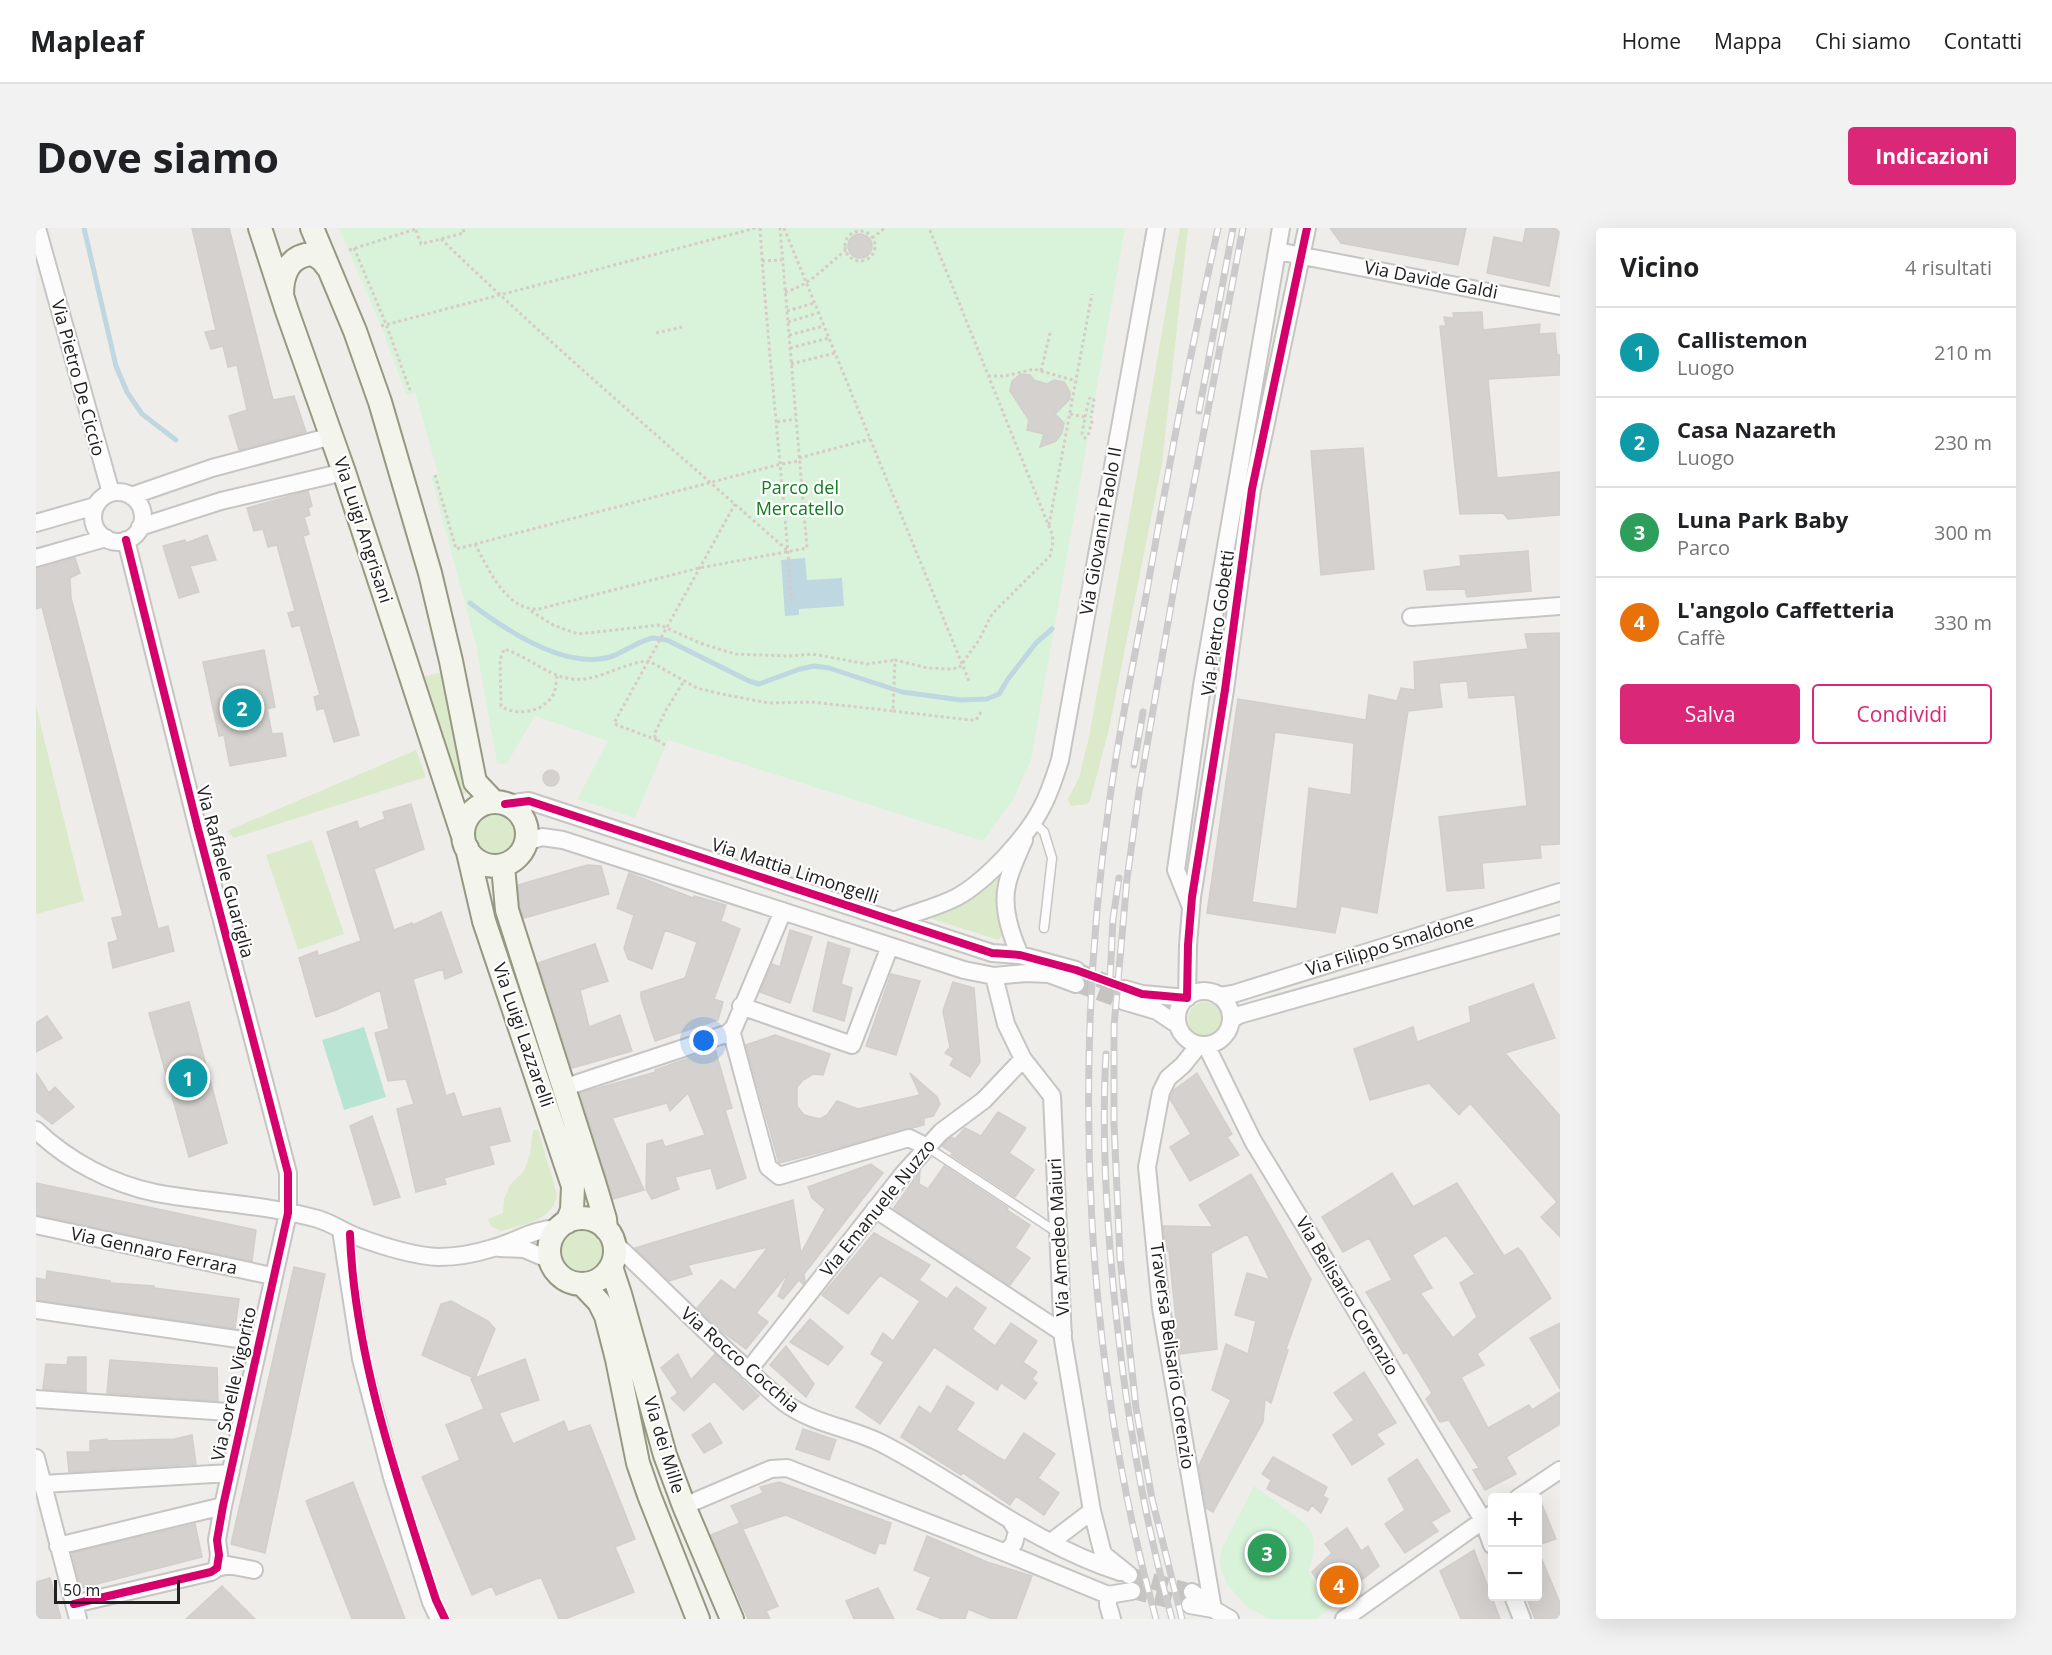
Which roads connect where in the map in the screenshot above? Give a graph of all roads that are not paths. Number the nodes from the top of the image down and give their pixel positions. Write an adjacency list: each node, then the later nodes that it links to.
1 (37, 228): 16 (street, Via Pietro De Ciccio)
2 (260, 228): 10 (street, Via Luigi Angrisani)
3 (312, 228): 9 (street)
4 (1156, 228): 29 (street, Via Giovanni Paolo II)
5 (1281, 228): 7 (street, Via Pietro Gobetti)
6 (1307, 228): 8 (street, Via Pietro Gobetti)
7 (1277, 251): 8 (street, Via Davide Galdi); 13 (street, Via Pietro Gobetti)
8 (1301, 255): 11 (street, Via Davide Galdi); 14 (street, Via Pietro Gobetti)
9 (333, 275): 10 (street); 28 (street)
10 (282, 296): 12 (street, Via Luigi Angrisani)
11 (1560, 306)
12 (332, 436): 15 (street, Via Luigi Angrisani); 17 (street)
13 (1244, 440): 14 (street); 26 (street, Via Pietro Gobetti)
14 (1262, 442): 27 (street, Via Pietro Gobetti)
15 (344, 471): 20 (street); 30 (street, Via Luigi Angrisani)
16 (111, 493): 17 (street); 18 (street)
17 (131, 496): 20 (street)
18 (96, 506): 19 (street); 21 (street)
19 (36, 523)
20 (140, 527): 22 (street)
21 (106, 538): 22 (street); 23 (street)
22 (126, 540): 54 (street, Via Raffaele Guariglia)
23 (36, 558)
24 (1560, 606): 25 (street)
25 (1411, 616)
26 (1201, 695): 27 (street); 34 (street, Via Pietro Gobetti)
27 (1223, 698): 34 (street, Via Pietro Gobetti)
28 (499, 803): 30 (street); 31 (street); 36 (street, Via Mattia Limongelli)
29 (1031, 825): 36 (street, Via Giovanni Paolo II); 38 (lane); 40 (street, Via Giovanni Paolo II)
30 (464, 840): 32 (street); 56 (street, Via Luigi Lazzarelli)
31 (527, 842): 32 (street); 35 (street, Via Mattia Limongelli)
32 (503, 866): 50 (street, Via Luigi Lazzarelli)
33 (1560, 892): 42 (street, Via Filippo Smaldone)
34 (1191, 908): 43 (street, Via Pietro Gobetti)
35 (783, 911): 39 (street, Via Mattia Limongelli); 44 (street)
36 (896, 920): 40 (street, Via Mattia Limongelli)
37 (1560, 924): 45 (street, Via Filippo Smaldone)
38 (1044, 928)
39 (890, 946): 41 (street, Via Mattia Limongelli); 44 (street)
40 (1020, 955): 41 (street, Via Mattia Limongelli)
41 (994, 976): 49 (street, Via Amedeo Maiuri)
42 (1219, 996): 43 (street); 45 (street)
43 (1186, 998): 46 (street); 46 (street)
44 (741, 1006): 47 (street)
45 (1231, 1020): 48 (street)
46 (1178, 1025): 48 (street)
47 (731, 1031): 50 (street); 52 (street)
48 (1203, 1045): 79 (street, Via Belisario Corenzio); 90 (street, Traversa Belisario Corenzio)
49 (1023, 1059): 52 (street, Via Emanuele Nuzzo); 58 (street, Via Amedeo Maiuri)
50 (563, 1088): 59 (street, Via Luigi Lazzarelli)
51 (36, 1130): 54 (street)
52 (927, 1147): 53 (street, Via Emanuele Nuzzo); 58 (lane)
53 (875, 1209): 66 (street); 68 (street, Via Emanuele Nuzzo)
54 (288, 1213): 57 (street); 63 (street, Via Sorelle Vigorito)
55 (36, 1225): 63 (street, Via Gennaro Ferrara)
56 (563, 1225): 59 (street); 60 (street); 61 (street)
57 (341, 1230): 60 (street); 92 (street)
58 (1058, 1233): 66 (street, Via Amedeo Maiuri)
59 (610, 1235): 62 (street); 68 (street, Via Rocco Cocchia)
60 (495, 1248): 61 (street)
61 (550, 1260): 64 (street)
62 (611, 1267): 64 (street); 77 (street, Via dei Mille)
63 (272, 1276): 67 (street, Via Sorelle Vigorito)
64 (582, 1284): 93 (street, Via dei Mille)
65 (36, 1310): 67 (street)
66 (1063, 1333): 78 (street, Via Amedeo Maiuri)
67 (258, 1342): 70 (street, Via Sorelle Vigorito)
68 (748, 1371): 80 (street, Via Rocco Cocchia)
69 (36, 1399): 70 (street)
70 (243, 1413): 73 (street, Via Sorelle Vigorito)
71 (36, 1458): 74 (street)
72 (1560, 1470): 75 (street)
73 (230, 1473): 74 (street); 76 (street, Via Sorelle Vigorito)
74 (43, 1484): 82 (street)
75 (1524, 1493)
76 (223, 1506): 82 (street); 84 (street, Via Sorelle Vigorito)
77 (684, 1506): 83 (street); 94 (street, Via dei Mille)
78 (1092, 1511): 81 (street); 86 (street, Via Amedeo Maiuri)
79 (1488, 1517): 97 (street)
80 (1011, 1521): 81 (street, Via Rocco Cocchia); 83 (street)
81 (1051, 1542): 86 (street, Via Rocco Cocchia)
82 (58, 1546): 91 (street)
83 (1006, 1553): 87 (street)
84 (218, 1565): 85 (street); 91 (street)
85 (254, 1570)
86 (1131, 1583): 87 (street)
87 (1108, 1595): 95 (street)
88 (1191, 1599): 90 (street)
89 (1515, 1601): 98 (street)
90 (1214, 1609): 96 (street)
91 (76, 1612)
92 (439, 1619)
93 (698, 1619)
94 (732, 1619)
95 (1112, 1619)
96 (1230, 1619)
97 (1344, 1619)
98 (1522, 1619)

